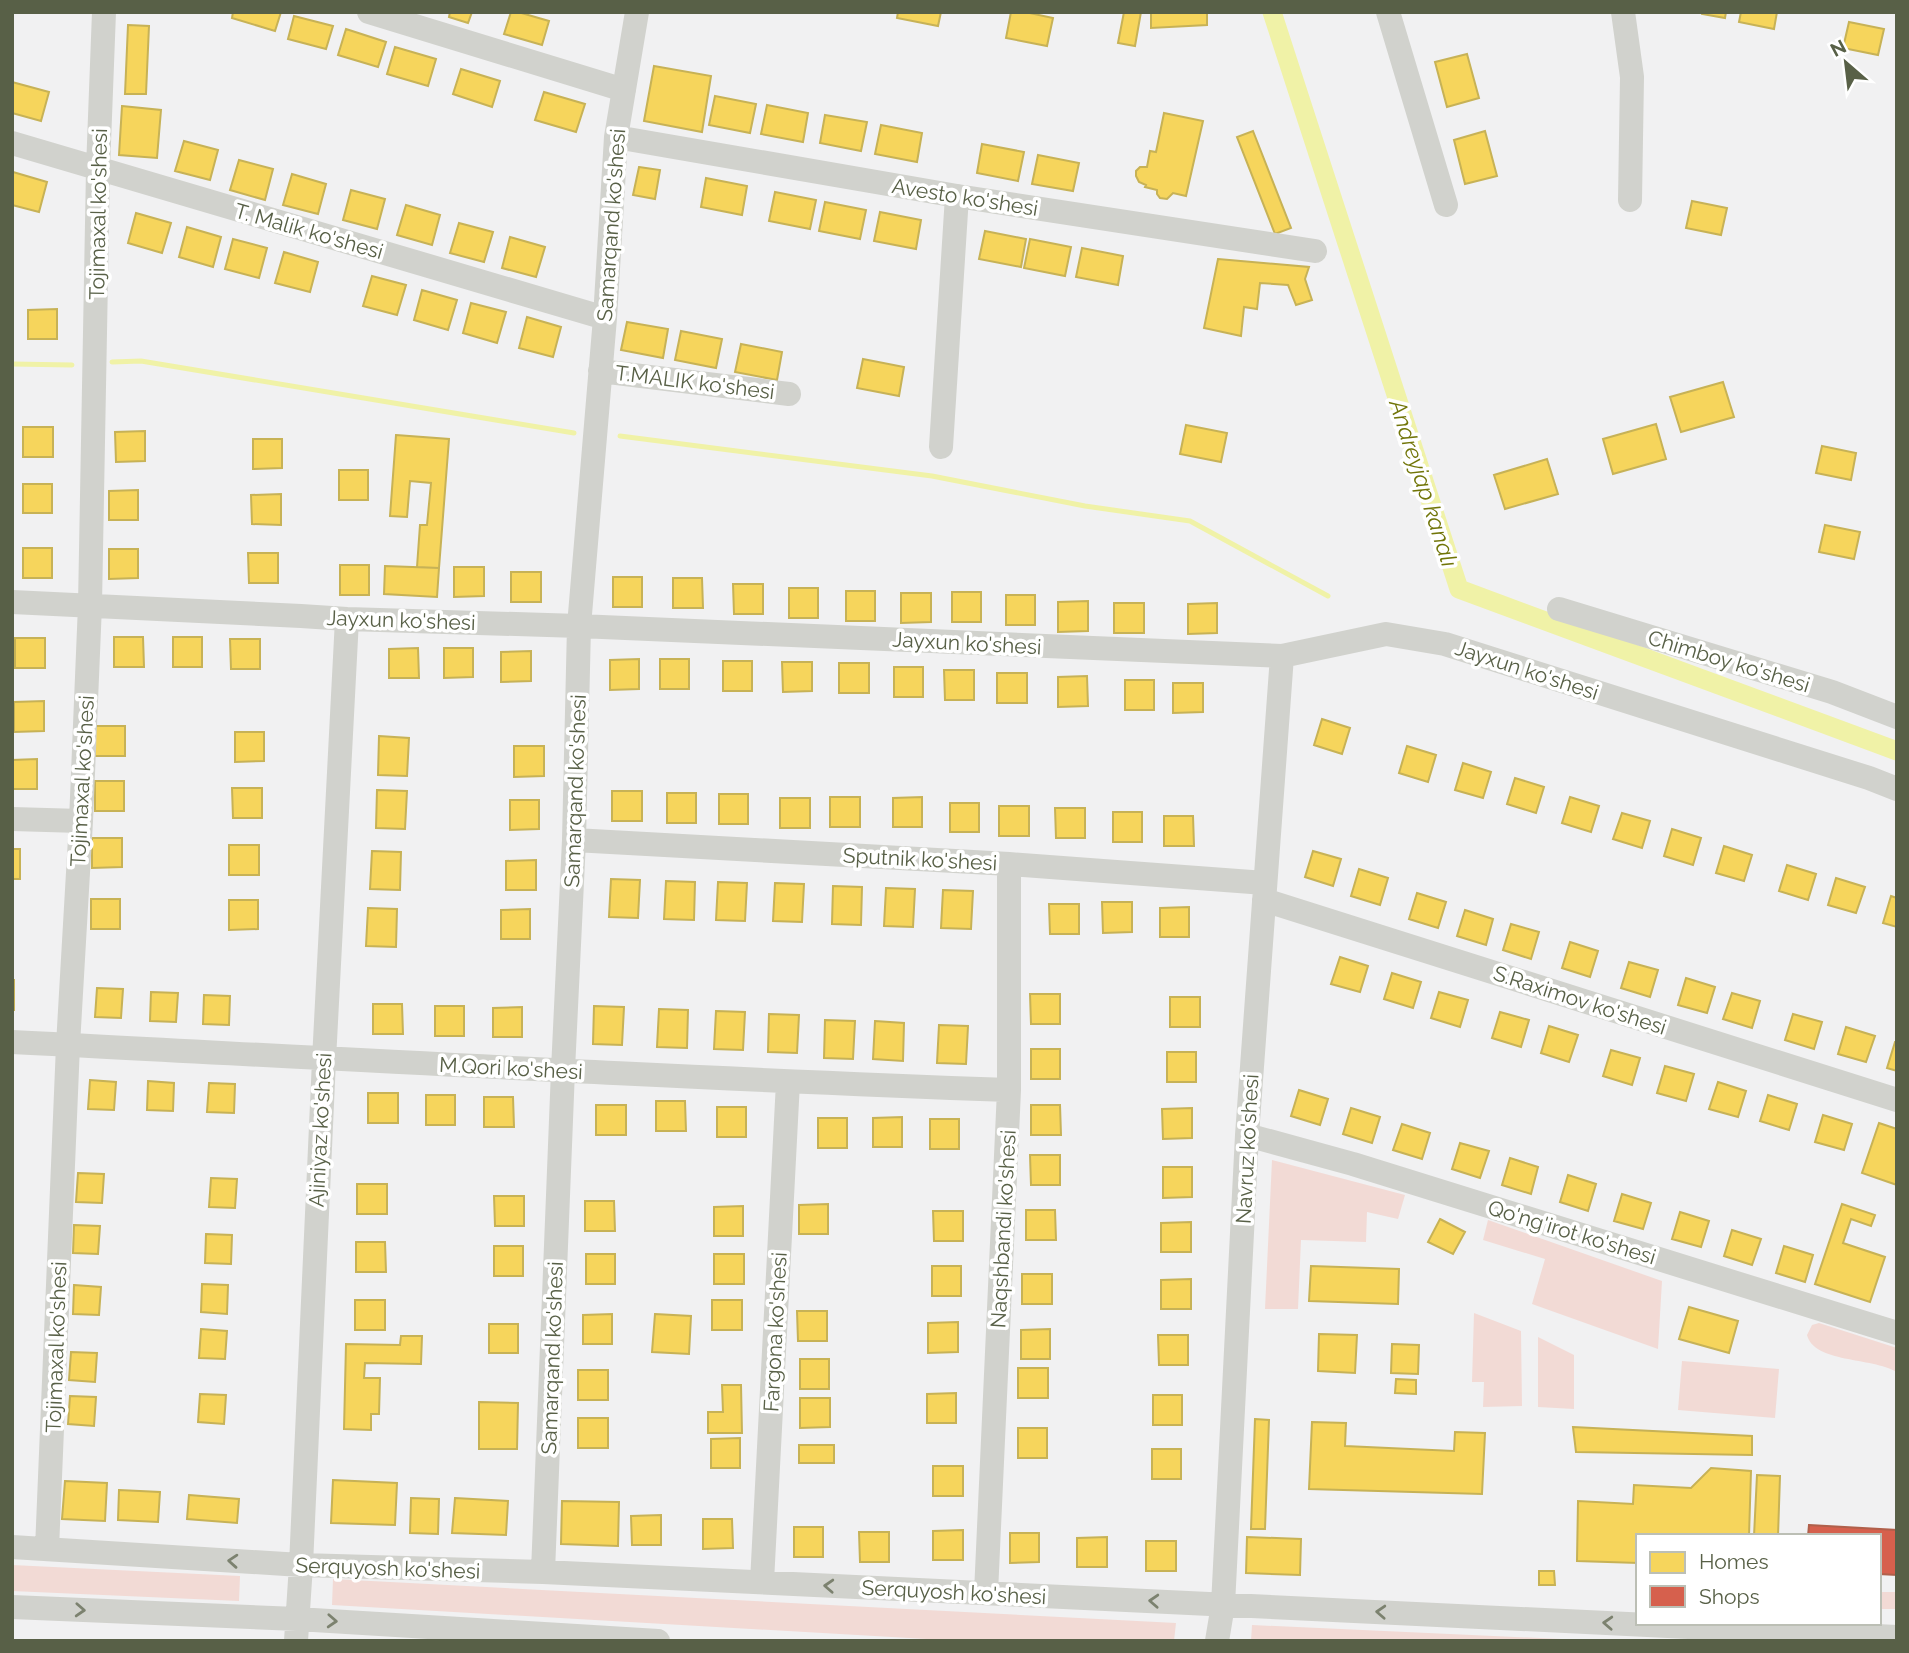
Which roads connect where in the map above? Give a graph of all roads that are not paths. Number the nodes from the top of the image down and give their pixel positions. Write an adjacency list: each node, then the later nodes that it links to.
1 (104, 12): 9 (street, Tojimaxal ko'shesi)
2 (369, 12): 6 (street)
3 (637, 12): 6 (street, Samarqand ko'shesi)
4 (1388, 12): 12 (street)
5 (1623, 12): 11 (street)
6 (624, 90): 7 (street, Samarqand ko'shesi)
7 (615, 137): 10 (street, Avesto ko'shesi); 14 (street, Samarqand ko'shesi)
8 (12, 143): 9 (street, T. Malik ko'shesi)
9 (98, 169): 14 (street, T. Malik ko'shesi); 19 (street, Tojimaxal ko'shesi)
10 (957, 196): 13 (street, Avesto ko'shesi); 17 (street)
11 (1630, 200)
12 (1446, 205)
13 (1315, 251)
14 (606, 318): 15 (street, Samarqand ko'shesi)
15 (600, 371): 16 (street, T.MALIK ko'shesi); 22 (street, Samarqand ko'shesi)
16 (789, 394)
17 (941, 447)
18 (12, 602): 19 (street, Jayxun ko'shesi)
19 (90, 605): 21 (street, Jayxun ko'shesi); 27 (street, Tojimaxal ko'shesi)
20 (1559, 609): 24 (street, Chimboy ko'shesi)
21 (347, 619): 22 (street, Jayxun ko'shesi); 33 (street, Ajiniyaz ko'shesi)
22 (579, 625): 23 (street, Jayxun ko'shesi); 28 (street, Samarqand ko'shesi)
23 (1282, 656): 25 (street, Jayxun ko'shesi); 30 (street, Navruz ko'shesi)
24 (1897, 717)
25 (1897, 789)
26 (12, 818): 27 (street)
27 (81, 821): 32 (street, Tojimaxal ko'shesi)
28 (575, 840): 29 (street, Sputnik ko'shesi); 34 (street, Samarqand ko'shesi)
29 (1009, 864): 30 (street, Sputnik ko'shesi); 36 (street, Naqshbandi ko'shesi)
30 (1265, 892): 37 (street, S.Raximov ko'shesi); 38 (street, Navruz ko'shesi)
31 (12, 1042): 32 (street, M.Qori ko'shesi)
32 (68, 1045): 33 (street, M.Qori ko'shesi); 41 (street, Tojimaxal ko'shesi)
33 (324, 1060): 34 (street, M.Qori ko'shesi); 42 (street, Ajiniyaz ko'shesi)
34 (563, 1070): 35 (street, M.Qori ko'shesi); 43 (street, Samarqand ko'shesi)
35 (788, 1082): 36 (street, M.Qori ko'shesi); 44 (street, Fargona ko'shesi)
36 (1009, 1090): 45 (street, Naqshbandi ko'shesi)
37 (1897, 1100)
38 (1247, 1135): 39 (street, Qo'ng'irot ko'shesi); 46 (street, Navruz ko'shesi)
39 (1897, 1333)
40 (12, 1547): 41 (street, Serquyosh ko'shesi)
41 (47, 1549): 42 (street, Serquyosh ko'shesi, one-way to 41)
42 (301, 1565): 43 (street, Serquyosh ko'shesi); 50 (street, Ajiniyaz ko'shesi)
43 (544, 1572): 44 (street, Serquyosh ko'shesi)
44 (762, 1582): 45 (street, Serquyosh ko'shesi, one-way to 44)
45 (986, 1593): 46 (street, Serquyosh ko'shesi, one-way to 45)
46 (1223, 1605): 48 (street, Serquyosh ko'shesi, one-way to 46); 53 (street, Navruz ko'shesi)
47 (12, 1606): 50 (street, one-way to 50)
48 (1636, 1625)
49 (1644, 1625): 51 (street, Serquyosh ko'shesi, one-way to 49)
50 (296, 1630): 52 (street, one-way to 52)
51 (1897, 1637)
52 (658, 1641)
53 (1217, 1641)

